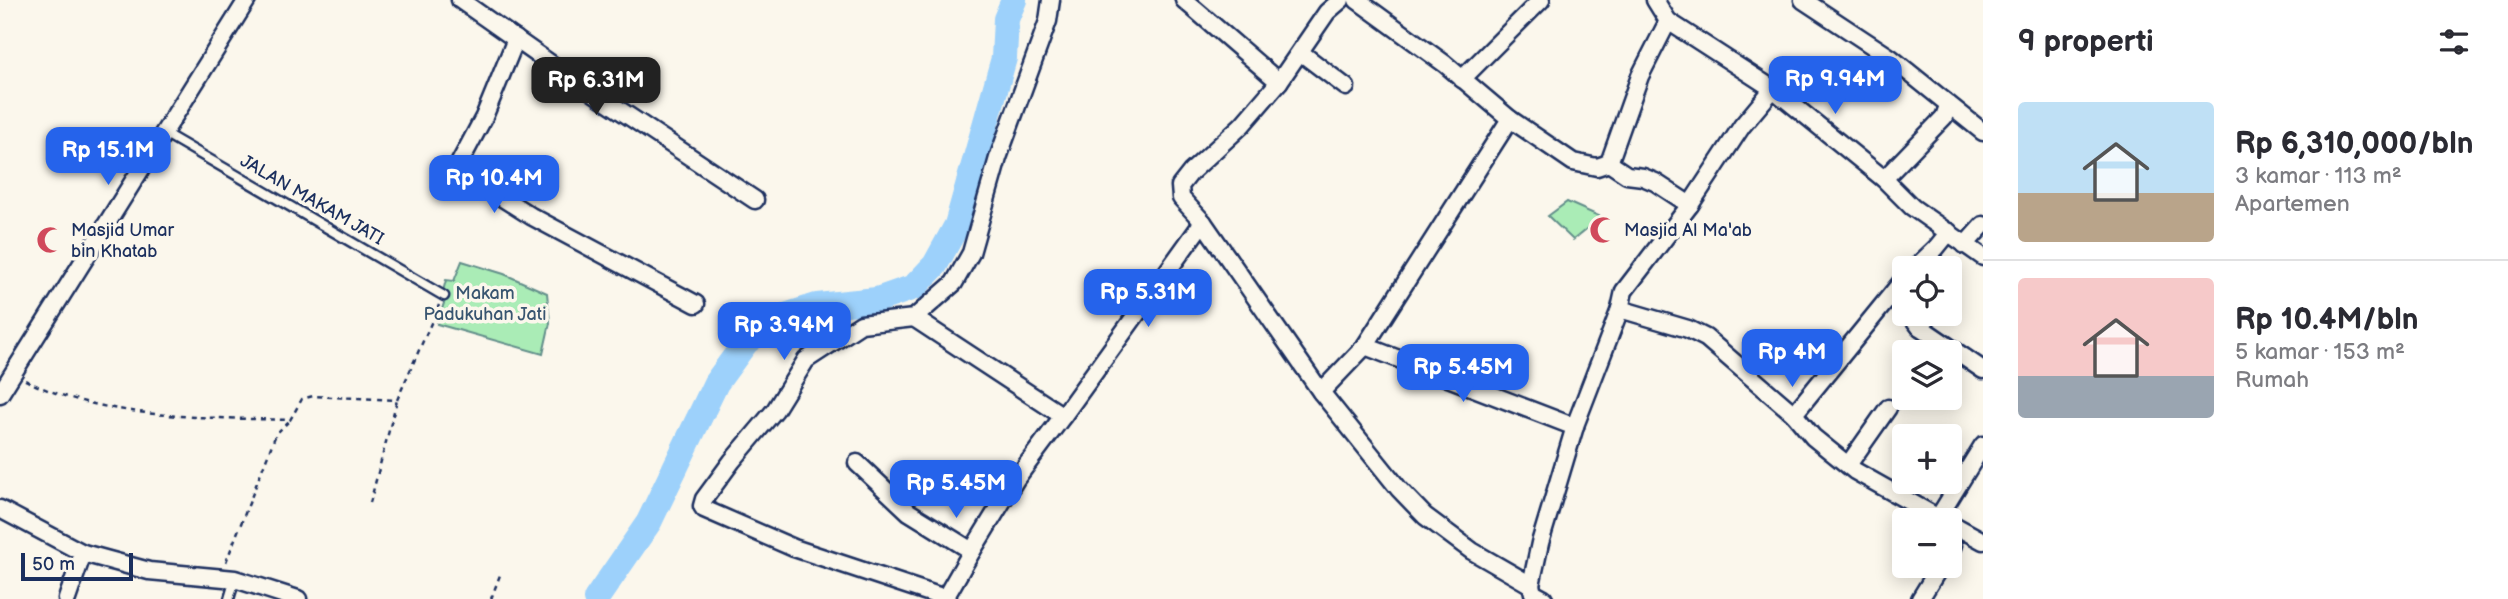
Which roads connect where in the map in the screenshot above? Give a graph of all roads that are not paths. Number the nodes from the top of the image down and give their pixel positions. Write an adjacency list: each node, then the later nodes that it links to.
1 (247, 0): 20 (street)
2 (460, 0): 11 (street)
3 (1051, 0): 35 (street)
4 (1184, 0): 14 (street)
5 (1340, 0): 12 (street)
6 (1357, 0): 13 (street)
7 (1541, 0): 13 (street)
8 (1655, 0): 10 (street)
9 (1802, 0): 17 (street)
10 (1668, 21): 16 (street); 21 (street)
11 (516, 39): 23 (street); 33 (street)
12 (1300, 52): 14 (street); 15 (street)
13 (1461, 79): 18 (street)
14 (1279, 82): 25 (street)
15 (1346, 87)
16 (1773, 89): 22 (street); 24 (street)
17 (1948, 106): 19 (street); 22 (street)
18 (1510, 119): 21 (street); 37 (street)
19 (1983, 132)
20 (164, 133): 32 (lane, JALAN MAKAM JATI); 40 (street)
21 (1609, 163): 24 (street)
22 (1884, 179): 27 (street)
23 (755, 200)
24 (1690, 205): 34 (street)
25 (1203, 222): 39 (street); 43 (street)
26 (1983, 225): 28 (street)
27 (1948, 232): 28 (street); 29 (street)
28 (1965, 245): 30 (street)
29 (1927, 256)
30 (1983, 257)
31 (1891, 292): 42 (street)
32 (444, 296)
33 (696, 304)
34 (1620, 309): 42 (street); 44 (street)
35 (914, 318): 43 (street); 58 (street)
36 (1920, 327): 38 (street)
37 (1365, 346): 39 (street); 44 (street)
38 (1983, 370)
39 (1321, 392): 57 (street)
40 (0, 394)
41 (1888, 408): 47 (street)
42 (1794, 414): 47 (street)
43 (1063, 416): 53 (street)
44 (1575, 427): 57 (street)
45 (1983, 445): 49 (street)
46 (857, 463): 53 (street)
47 (1848, 465): 48 (street)
48 (1922, 508)
49 (1949, 508)
50 (0, 509): 54 (street)
51 (1962, 530): 52 (street)
52 (1983, 541)
53 (972, 551): 58 (street)
54 (83, 554): 55 (street); 59 (street)
55 (228, 578): 60 (lane); 61 (street)
56 (1933, 578): 62 (street)
57 (1535, 594)
58 (946, 598)
59 (67, 599)
60 (229, 599)
61 (298, 599)
62 (1920, 599)

